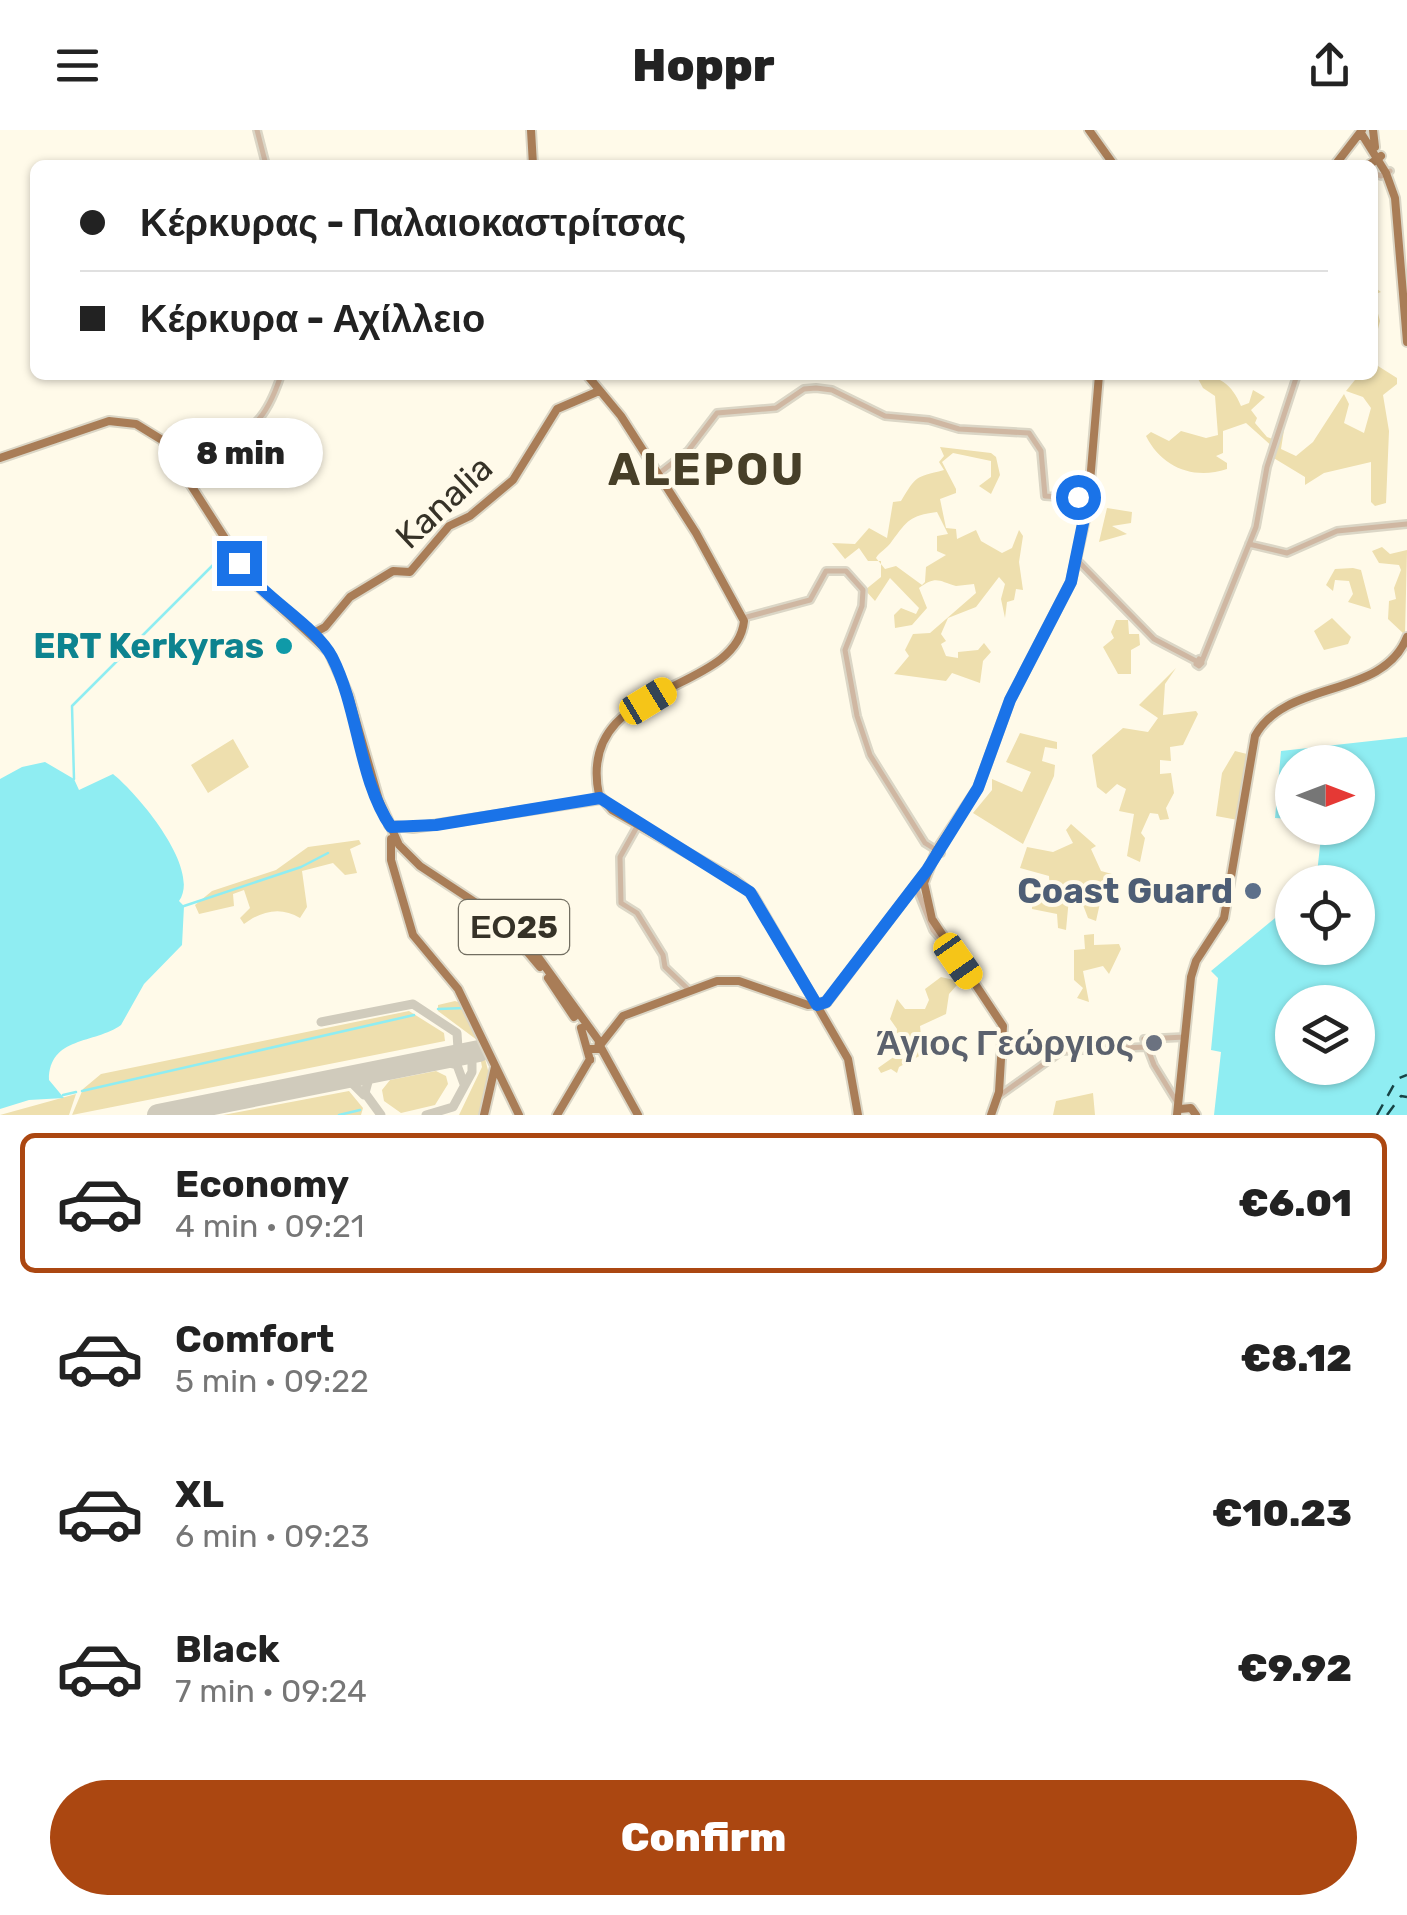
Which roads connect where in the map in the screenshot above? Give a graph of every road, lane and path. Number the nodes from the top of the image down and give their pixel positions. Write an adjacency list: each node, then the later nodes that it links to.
1 (257, 130): 5 (street)
2 (531, 130): 6 (main road)
3 (1089, 130): 7 (main road)
4 (1365, 132): 8 (main road); 9 (main road); 10 (main road); 11 (main road)
5 (265, 160)
6 (533, 160)
7 (1110, 160)
8 (1346, 160)
9 (1346, 160)
10 (1377, 160)
11 (1378, 160)
12 (1379, 165): 13 (main road); 14 (main road)
13 (1407, 274)
14 (1407, 342)
15 (279, 380): 21 (street)
16 (590, 380): 19 (main road)
17 (1101, 380): 23 (main road)
18 (1295, 380): 25 (street)
19 (599, 392): 22 (main road); 28 (main road, Kanalia)
20 (0, 458): 21 (main road, ΕΟ25)
21 (178, 460): 28 (main road, ΕΟ25)
22 (656, 476): 23 (street); 27 (main road)
23 (1090, 501): 26 (main road)
24 (1407, 524): 25 (street)
25 (1249, 544): 26 (street)
26 (1081, 565): 37 (main road); 37 (main road)
27 (743, 618): 31 (main road); 37 (street)
28 (312, 634): 32 (main road, ΕΟ25)
29 (1407, 637): 43 (main road)
30 (1407, 646): 43 (main road)
31 (600, 798): 34 (main road); 35 (main road)
32 (378, 800): 33 (main road, ΕΟ25); 36 (main road, ΕΟ25)
33 (388, 823): 35 (main road); 36 (main road, ΕΟ25)
34 (638, 824): 45 (street); 46 (main road)
35 (409, 828): 36 (main road)
36 (395, 840): 38 (main road, ΕΟ25); 39 (main road); 50 (main road, ΕΟ25)
37 (938, 852): 40 (main road); 42 (main road)
38 (409, 863): 39 (main road); 50 (main road, ΕΟ25)
39 (395, 870): 48 (main road)
40 (927, 870): 41 (main road); 42 (main road)
41 (915, 886): 44 (street); 46 (main road)
42 (926, 901): 44 (main road)
43 (1208, 948): 47 (main road)
44 (952, 952): 52 (main road)
45 (688, 990): 46 (main road); 50 (main road)
46 (822, 1006): 58 (main road)
47 (1186, 1037): 49 (street); 53 (main road)
48 (483, 1040): 51 (main road); 51 (main road)
49 (1145, 1043): 52 (street); 53 (street)
50 (594, 1047): 56 (main road); 57 (main road, ΕΟ25)
51 (494, 1082): 54 (main road); 55 (main road)
52 (1005, 1086): 59 (main road)
53 (1179, 1111): 60 (main road)
54 (484, 1115)
55 (519, 1115)
56 (557, 1115)
57 (636, 1115)
58 (858, 1115)
59 (991, 1115)
60 (1196, 1115)

